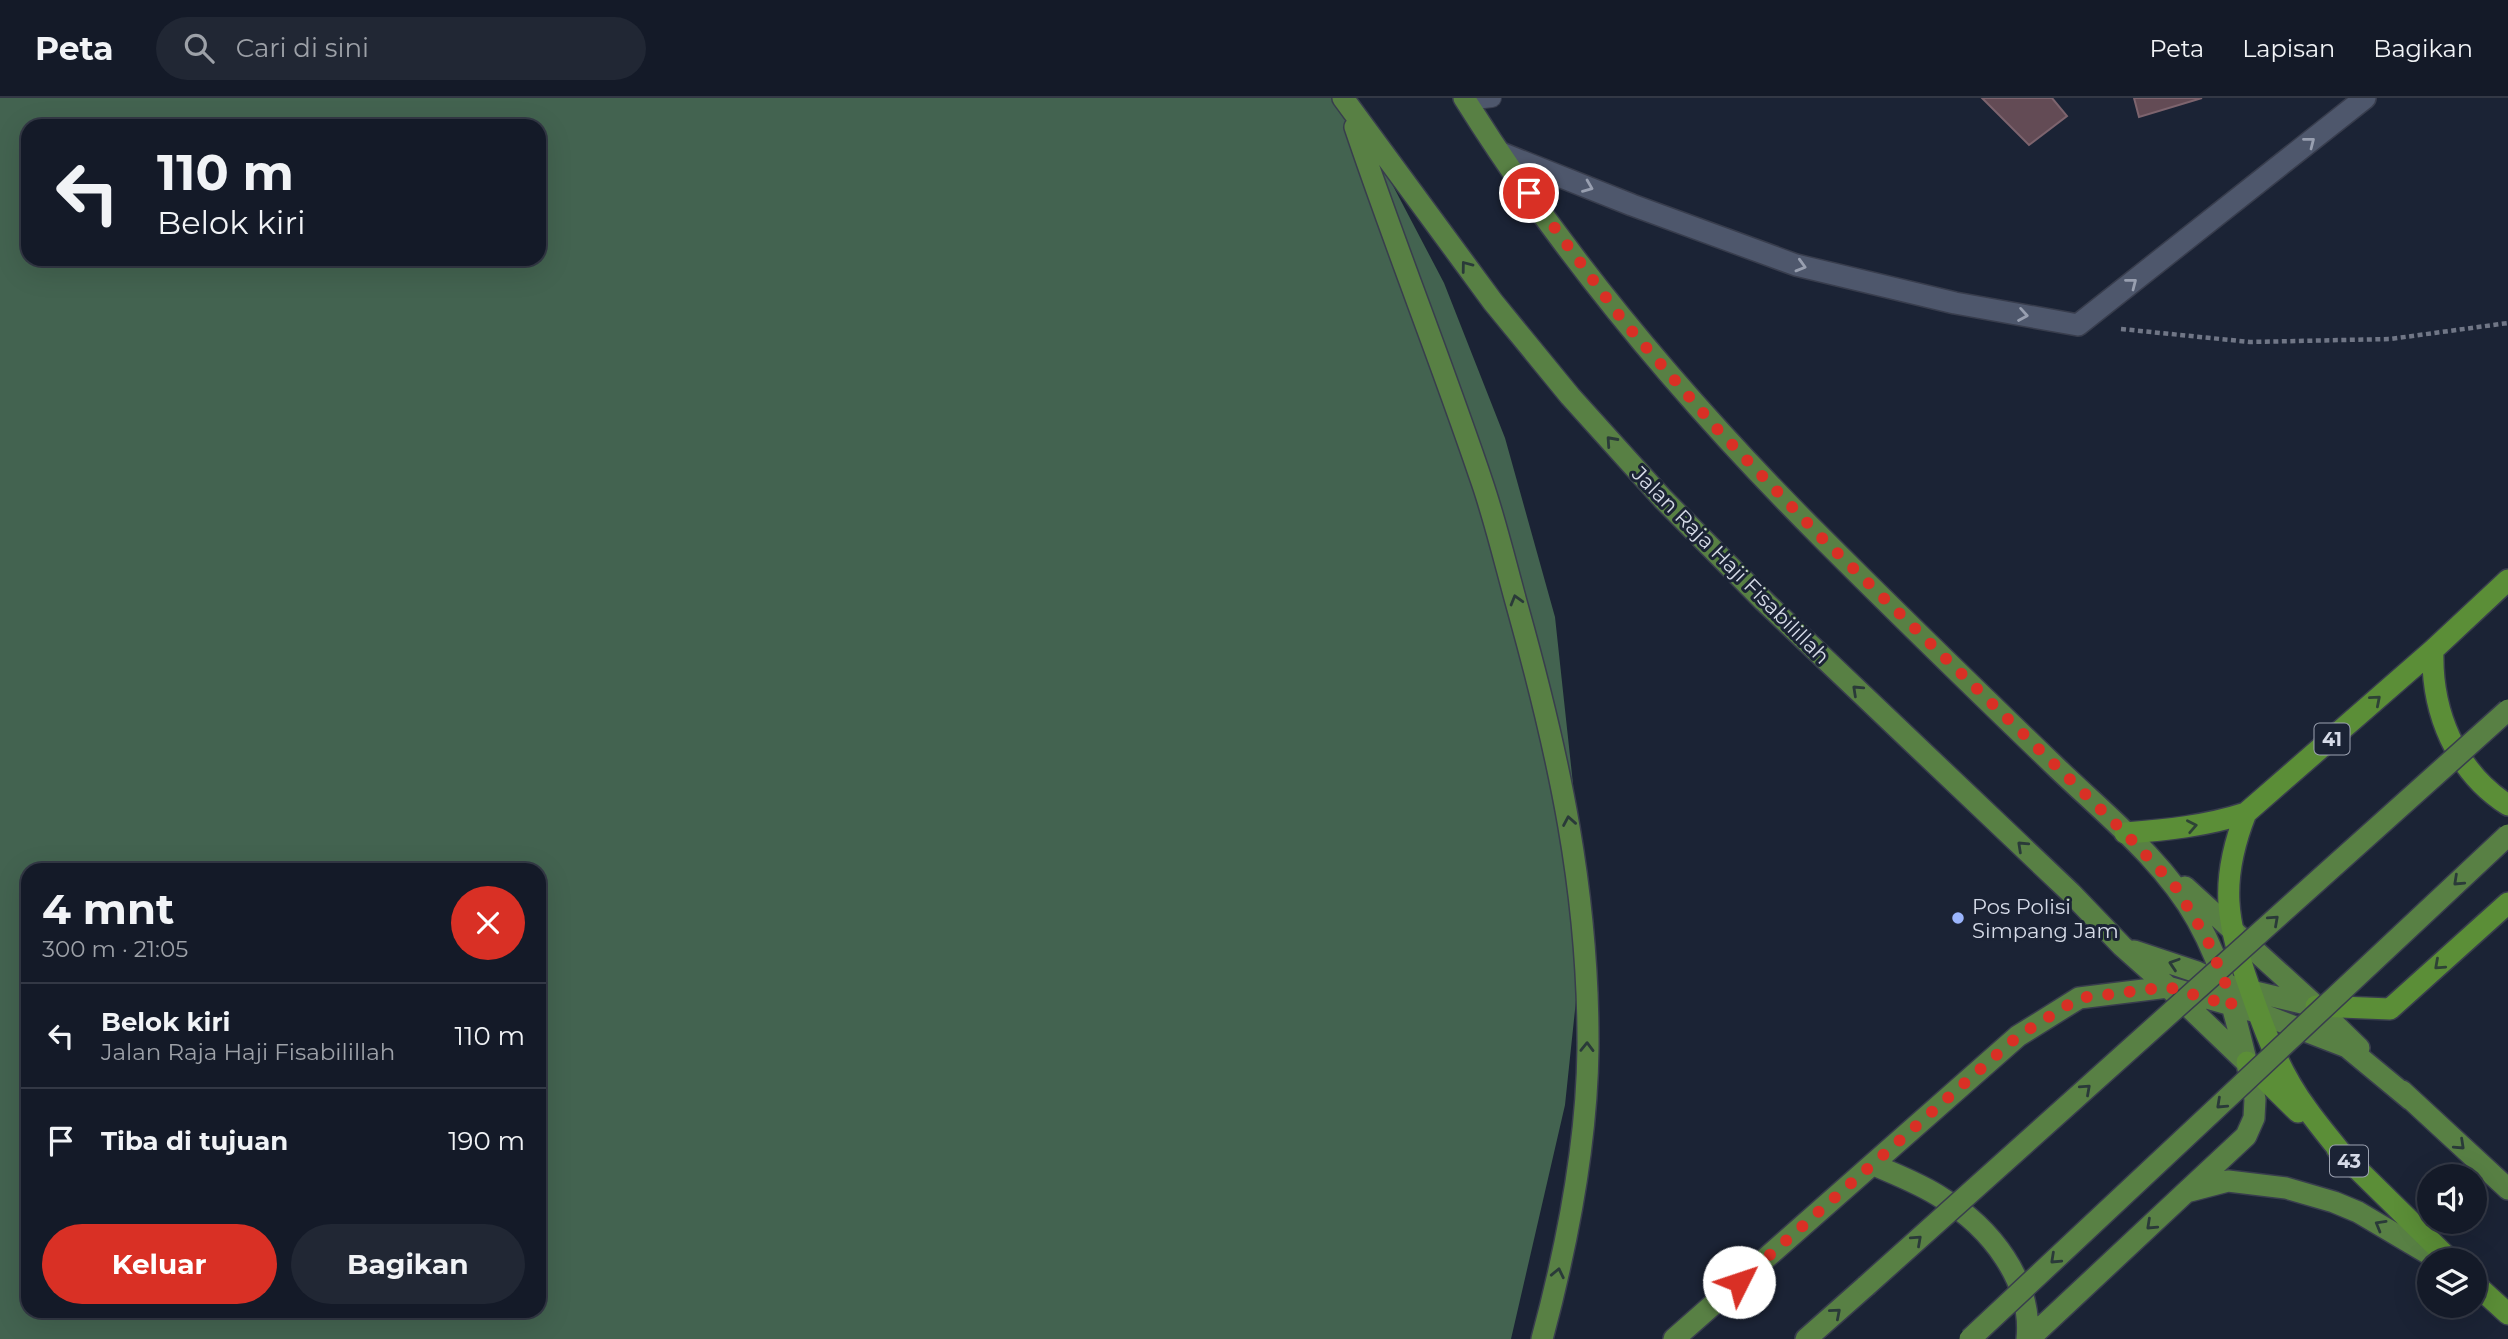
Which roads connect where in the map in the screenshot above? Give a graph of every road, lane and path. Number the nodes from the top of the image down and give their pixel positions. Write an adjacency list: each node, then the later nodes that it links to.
1 (1492, 98): 3 (lane)
2 (2365, 98): 7 (street, one-way to 2)
3 (1465, 100): 5 (main road)
4 (1346, 102): 17 (main road, Jalan Raja Haji Fisabilillah, one-way to 4); 34 (main road, one-way to 4)
5 (1501, 153): 7 (street, one-way to 7); 13 (main road)
6 (2508, 323): 7 (path)
7 (2078, 325)
8 (2508, 580): 9 (highway, 41)
9 (2433, 650): 11 (highway); 12 (highway, 41, one-way to 9)
10 (2508, 710): 36 (main road, one-way to 10, bridge)
11 (2508, 806)
12 (2246, 813): 13 (highway, 41, one-way to 12); 16 (highway)
13 (2125, 833): 16 (main road); 18 (main road)
14 (2508, 835): 37 (main road, one-way to 37, bridge)
15 (2508, 903): 22 (highway, one-way to 22)
16 (2231, 929): 20 (highway); 22 (main road)
17 (2122, 946): 18 (main road, one-way to 17); 19 (main road, Jalan Raja Haji Fisabilillah)
18 (2226, 985): 20 (main road); 21 (main road)
19 (2168, 987): 21 (main road); 24 (main road, Jalan Raja Haji Fisabilillah); 27 (main road)
20 (2250, 990): 22 (main road); 23 (highway)
21 (2232, 1006): 23 (main road); 24 (main road)
22 (2316, 1006): 25 (main road)
23 (2256, 1012): 25 (main road); 26 (highway)
24 (2247, 1062): 26 (highway, 43); 29 (main road)
25 (2411, 1100): 28 (main road, one-way to 28)
26 (2346, 1159): 31 (highway, 43)
27 (1874, 1165): 35 (main road); 38 (main road)
28 (2508, 1189)
29 (2186, 1192): 30 (main road, one-way to 29); 38 (main road, one-way to 38)
30 (2419, 1248)
31 (2439, 1248)
32 (2487, 1295): 33 (highway)
33 (2508, 1314)
34 (1542, 1339)
35 (1674, 1339)
36 (1806, 1339)
37 (1970, 1339)
38 (2028, 1339)

